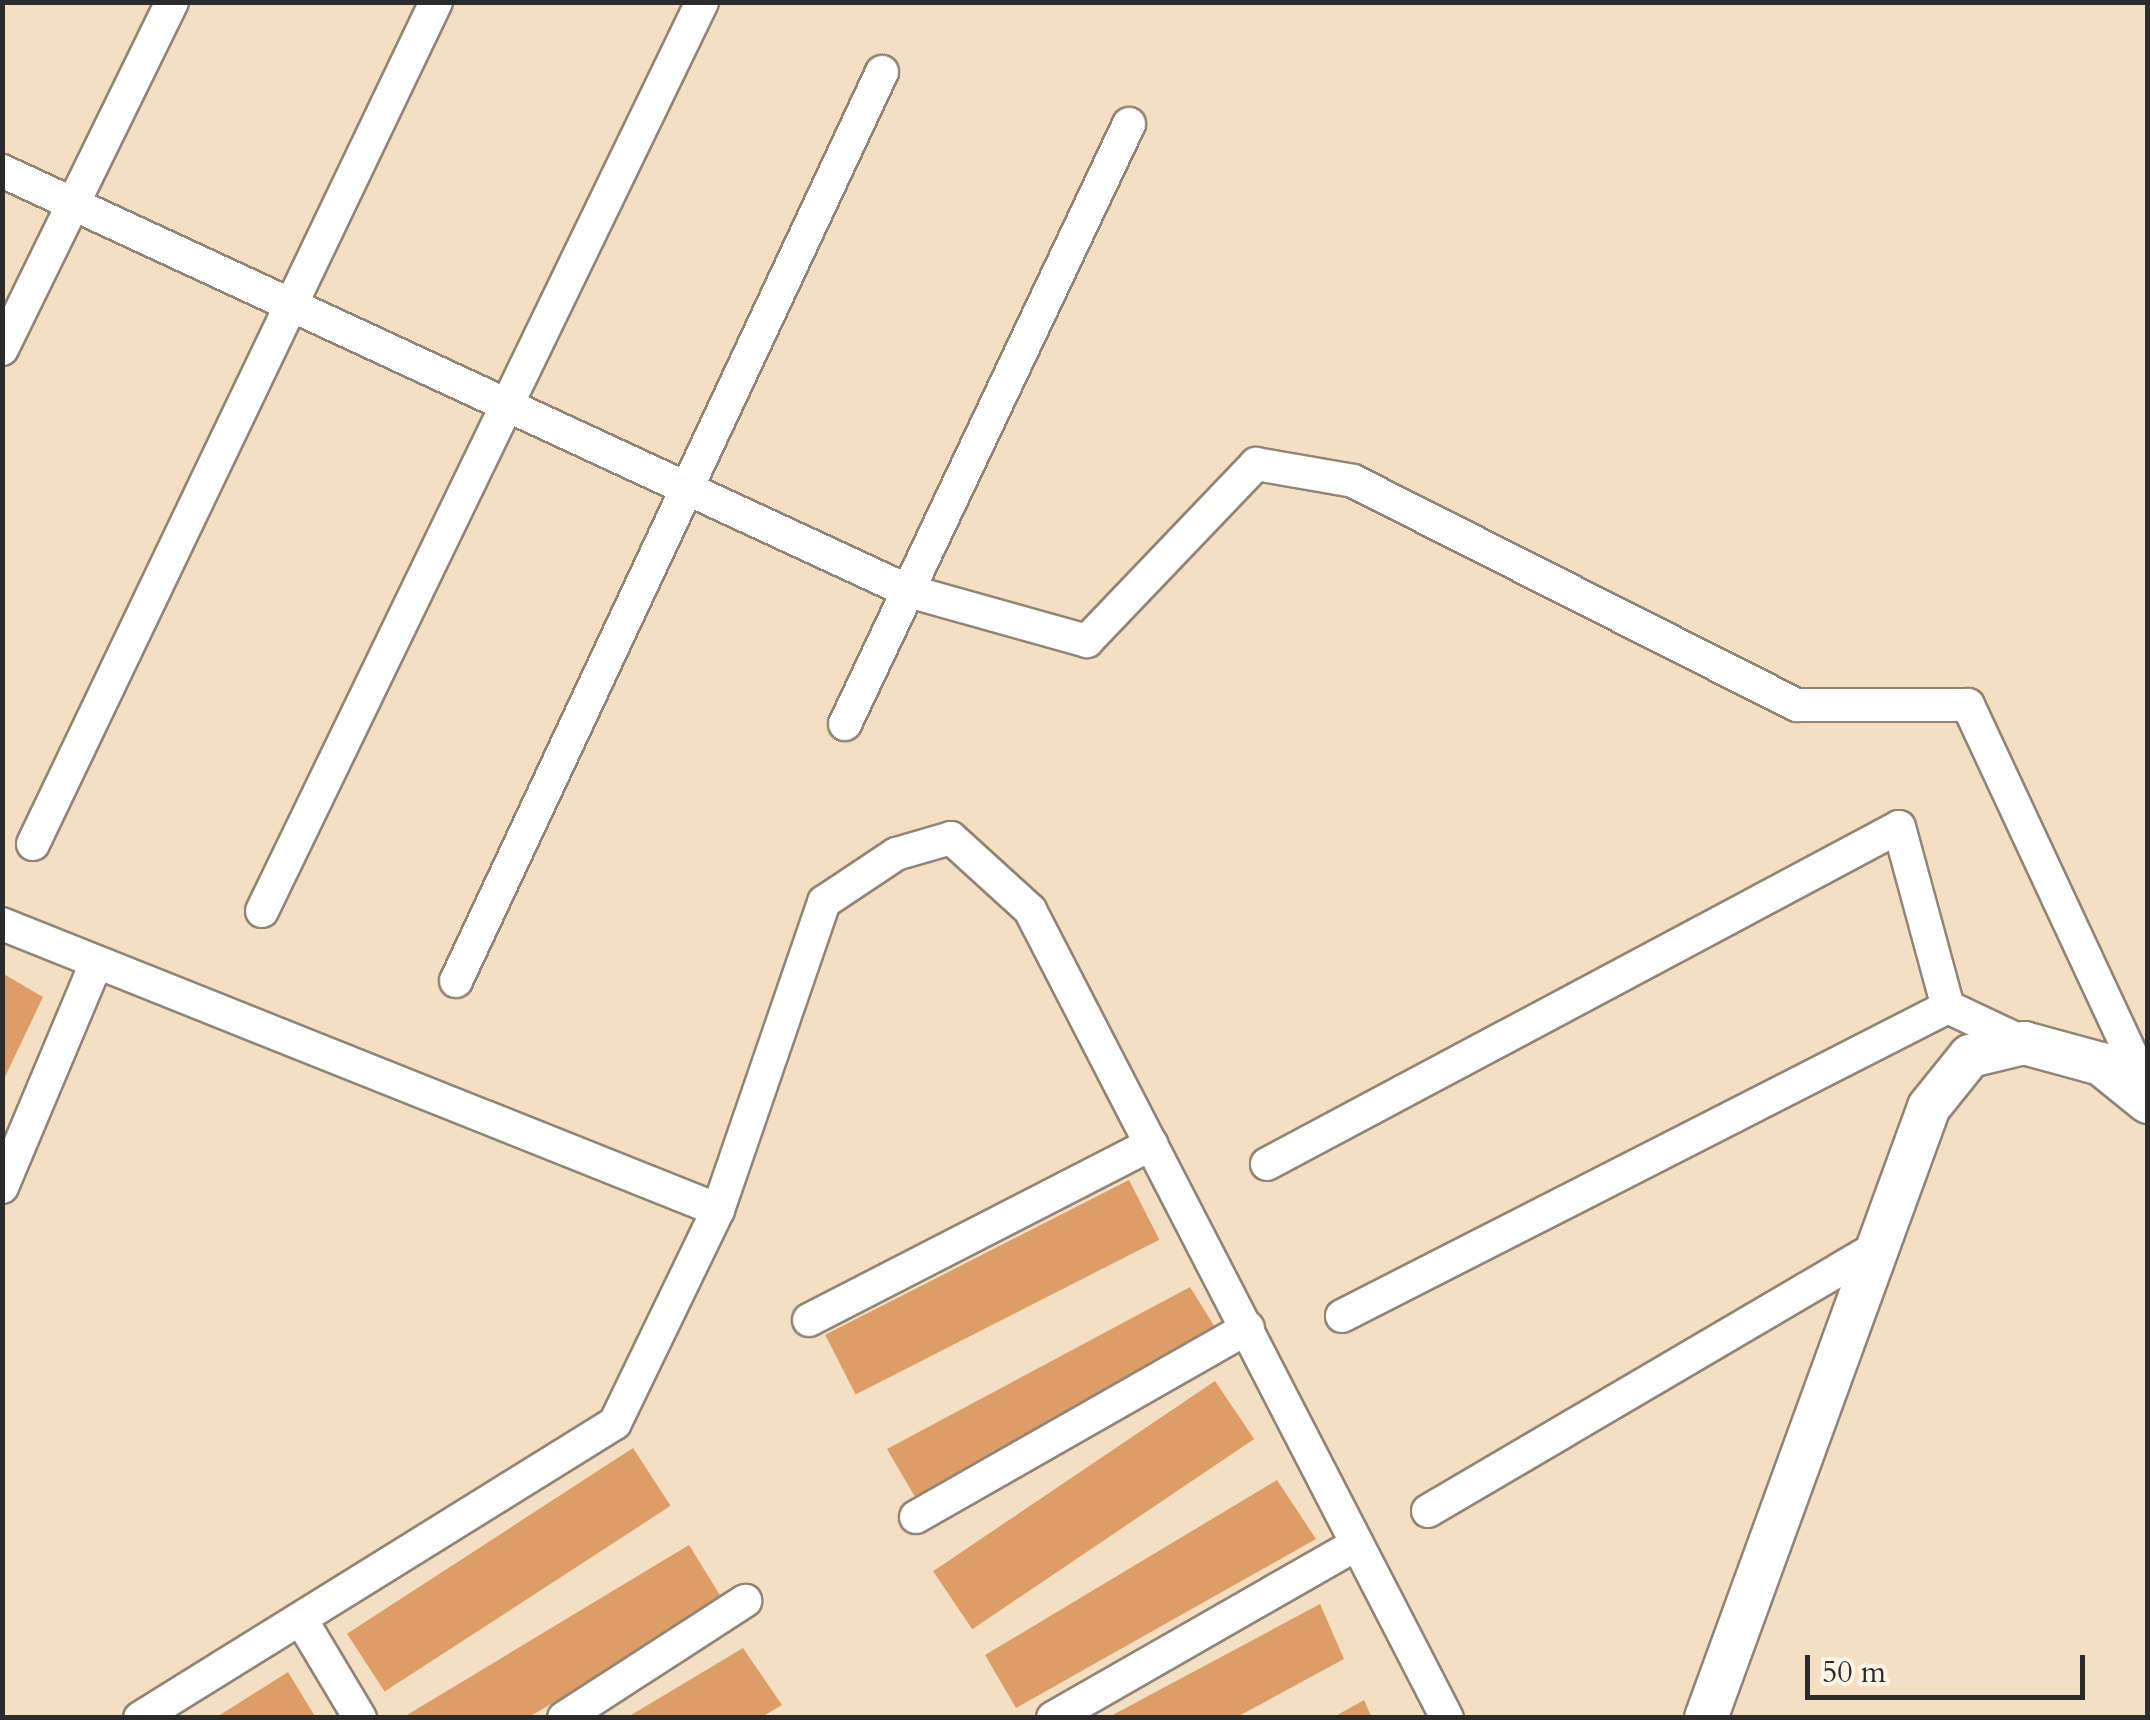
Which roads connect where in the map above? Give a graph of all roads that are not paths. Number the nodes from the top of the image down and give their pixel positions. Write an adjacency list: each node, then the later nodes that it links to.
1 (172, 2): 7 (street)
2 (436, 2): 8 (street)
3 (702, 2): 10 (street)
4 (882, 72): 11 (street)
5 (1129, 124): 12 (street)
6 (2, 172): 7 (street)
7 (74, 204): 8 (street); 9 (street)
8 (292, 305): 10 (street); 14 (street)
9 (2, 349)
10 (507, 405): 11 (street); 15 (street)
11 (687, 489): 12 (street); 18 (street)
12 (908, 591): 13 (street); 21 (street)
13 (845, 724)
14 (32, 844)
15 (262, 911)
16 (2, 924): 17 (street)
17 (96, 963): 25 (street); 26 (street)
18 (456, 982)
19 (1948, 1007): 20 (street); 24 (street); 28 (street)
20 (2024, 1043): 22 (street); 27 (street)
21 (2148, 1091)
22 (2148, 1102)
23 (1150, 1144): 26 (street); 29 (street); 30 (street)
24 (1267, 1164)
25 (2, 1188)
26 (718, 1210): 35 (street)
27 (1876, 1248): 31 (street); 41 (street)
28 (1342, 1316)
29 (808, 1320)
30 (1248, 1328): 32 (street); 33 (street)
31 (1428, 1510)
32 (916, 1517)
33 (1353, 1546): 39 (street); 40 (street)
34 (745, 1602): 38 (street)
35 (302, 1620): 36 (street); 37 (street)
36 (140, 1718)
37 (360, 1718)
38 (564, 1718)
39 (1053, 1718)
40 (1447, 1718)
41 (1706, 1718)

